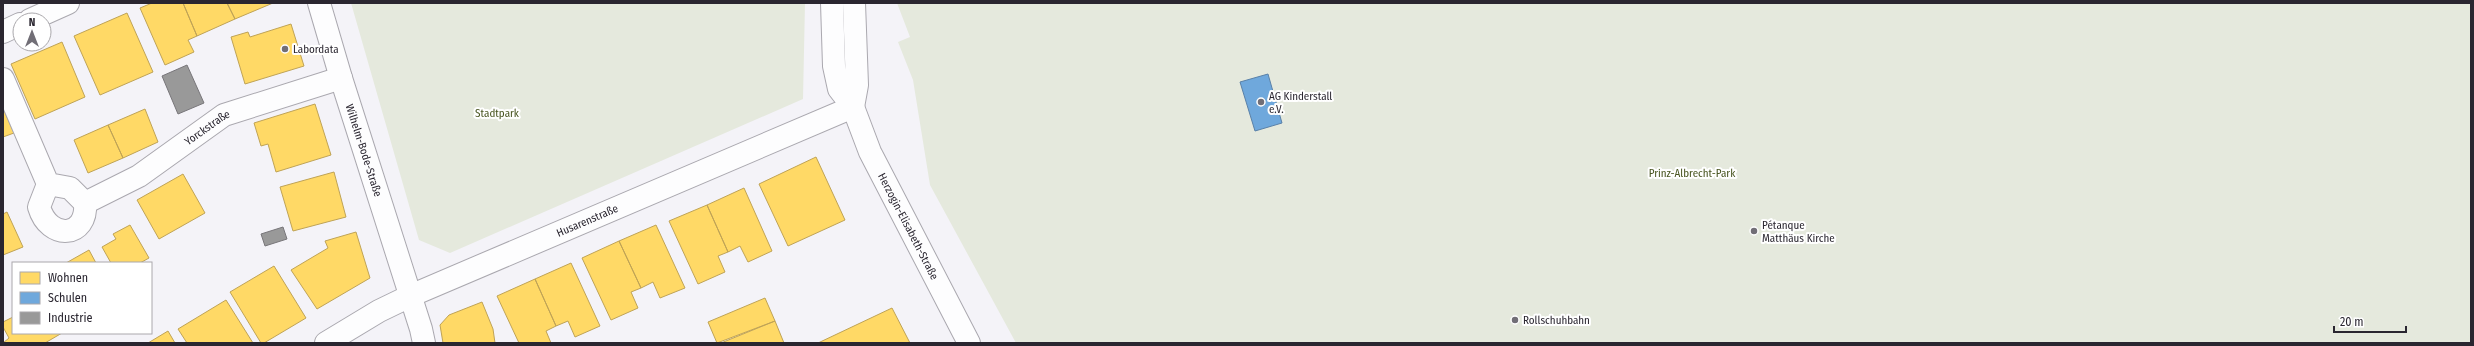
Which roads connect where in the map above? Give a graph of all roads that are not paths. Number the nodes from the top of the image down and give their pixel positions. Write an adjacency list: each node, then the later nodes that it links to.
1 (68, 3): 5 (street)
2 (319, 3): 6 (street, Wilhelm-Bode-Straße)
3 (832, 3): 8 (street, Herzogin-Elisabeth-Straße)
4 (854, 3): 8 (street)
5 (48, 12)
6 (341, 78): 10 (street, Yorckstraße); 11 (street, Wilhelm-Bode-Straße)
7 (3, 79): 9 (street)
8 (853, 107): 11 (street, Husarenstraße); 14 (street, Herzogin-Elisabeth-Straße)
9 (48, 184): 10 (street); 10 (street)
10 (85, 202)
11 (410, 296): 12 (street, Husarenstraße); 13 (street, Wilhelm-Bode-Straße)
12 (326, 343)
13 (424, 343)
14 (969, 343)

